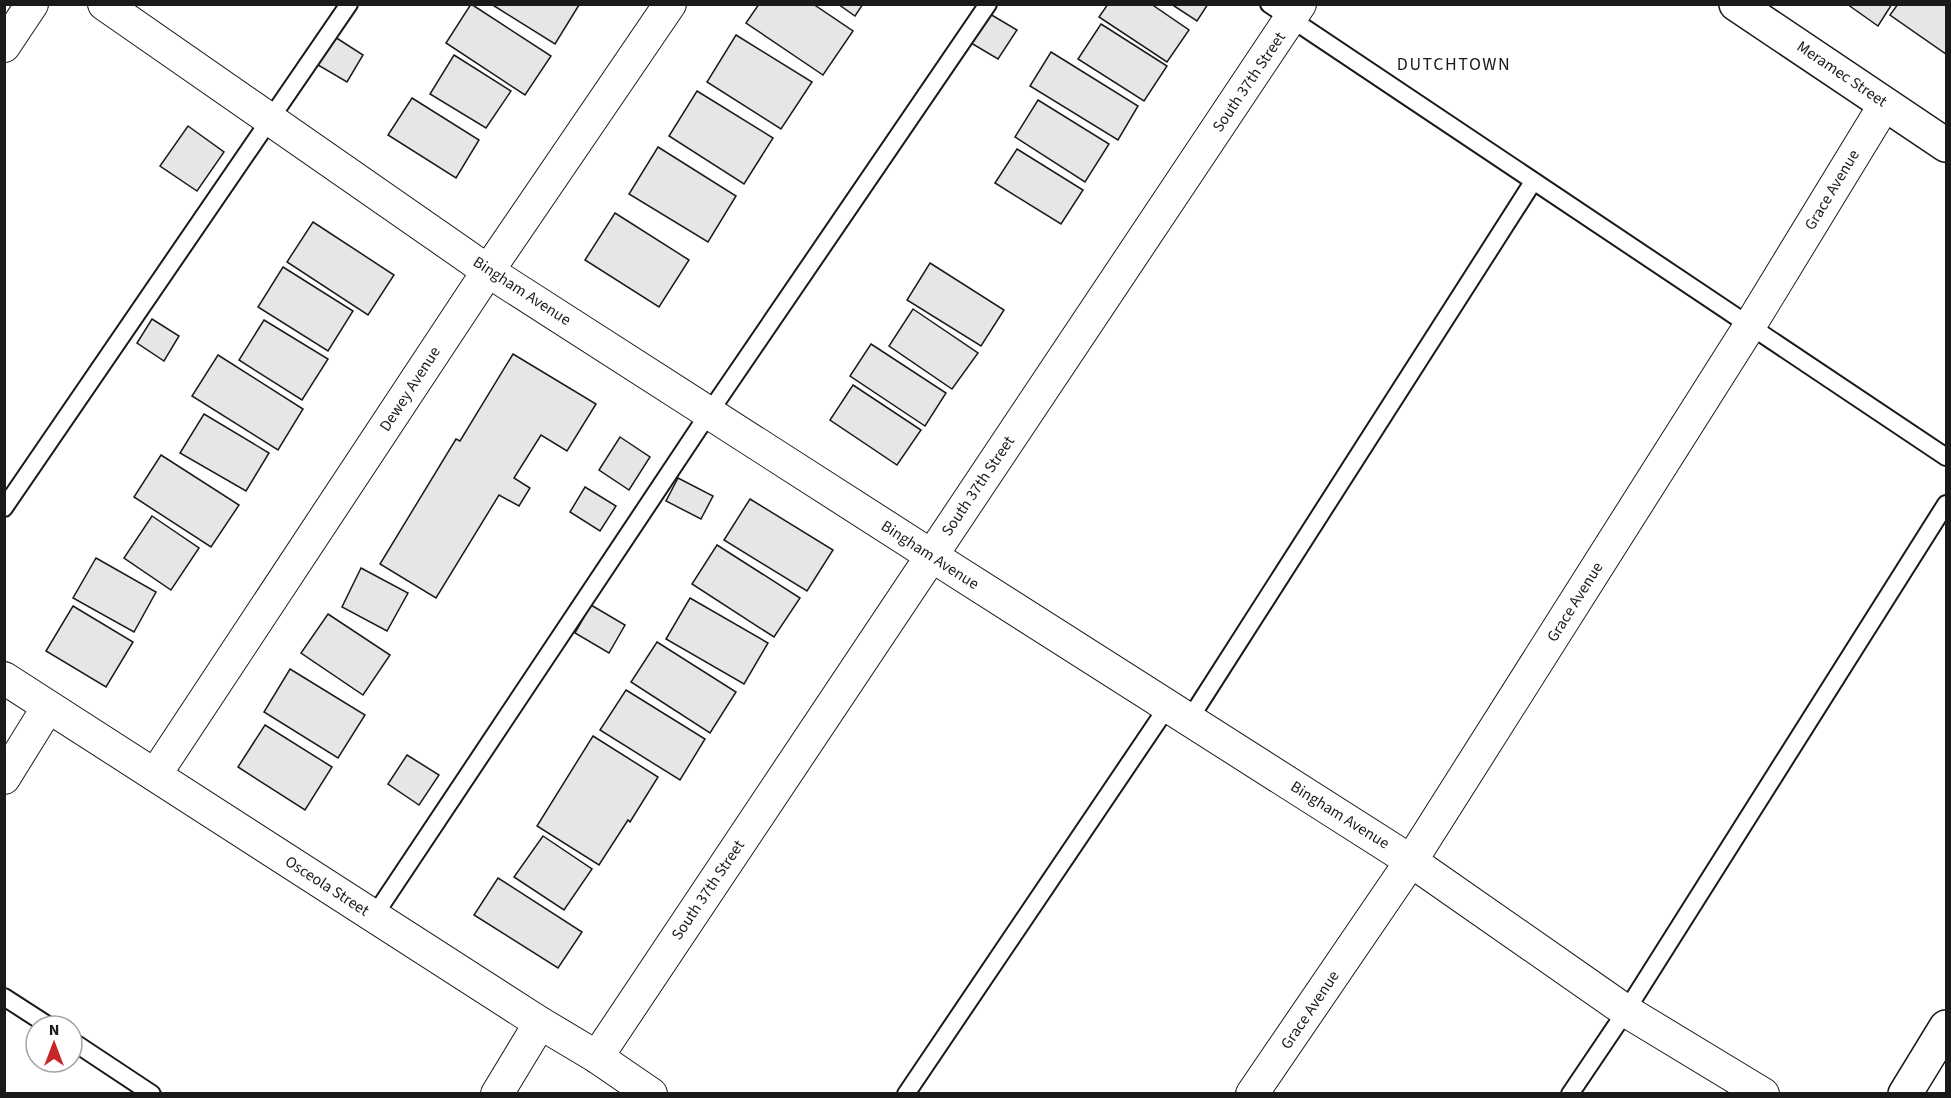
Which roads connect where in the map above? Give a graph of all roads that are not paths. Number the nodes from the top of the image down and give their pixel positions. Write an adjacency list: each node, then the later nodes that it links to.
1 (32, 4): 8 (street)
2 (104, 4): 10 (street, Bingham Avenue)
3 (349, 4): 10 (lane)
4 (670, 4): 13 (street, Dewey Avenue)
5 (988, 4): 15 (lane)
6 (1736, 4): 9 (street, Meramec Street)
7 (1287, 9): 12 (lane); 19 (street, South 37th Street)
8 (4, 46)
9 (1885, 104): 11 (street, Meramec Street); 14 (street, Grace Avenue)
10 (271, 120): 13 (street, Bingham Avenue); 18 (lane)
11 (1947, 145)
12 (1533, 182): 14 (lane); 22 (lane)
13 (488, 271): 15 (street, Bingham Avenue); 23 (street, Dewey Avenue)
14 (1749, 327): 16 (lane); 25 (street, Grace Avenue)
15 (710, 413): 19 (street, Bingham Avenue); 26 (lane)
16 (1947, 457)
17 (1947, 504): 28 (lane)
18 (4, 508)
19 (932, 556): 22 (street, Bingham Avenue); 33 (street, South 37th Street)
20 (4, 678): 21 (street, Osceola Street)
21 (48, 707): 23 (street, Osceola Street); 24 (street)
22 (1178, 713): 25 (street, Bingham Avenue); 37 (lane)
23 (155, 775): 26 (street, Osceola Street)
24 (4, 778)
25 (1412, 861): 28 (street, Bingham Avenue); 38 (street, Grace Avenue)
26 (375, 916): 30 (street, Osceola Street)
27 (4, 997): 29 (lane)
28 (1626, 1011): 39 (lane); 40 (street, Bingham Avenue)
29 (30, 1014)
30 (540, 1023): 33 (street, Osceola Street); 35 (street)
31 (1947, 1027): 41 (street)
32 (84, 1049): 34 (lane)
33 (597, 1057): 36 (street, Osceola Street)
34 (151, 1093)
35 (496, 1094)
36 (651, 1094)
37 (906, 1094)
38 (1252, 1094)
39 (1569, 1094)
40 (1763, 1094)
41 (1905, 1094)

